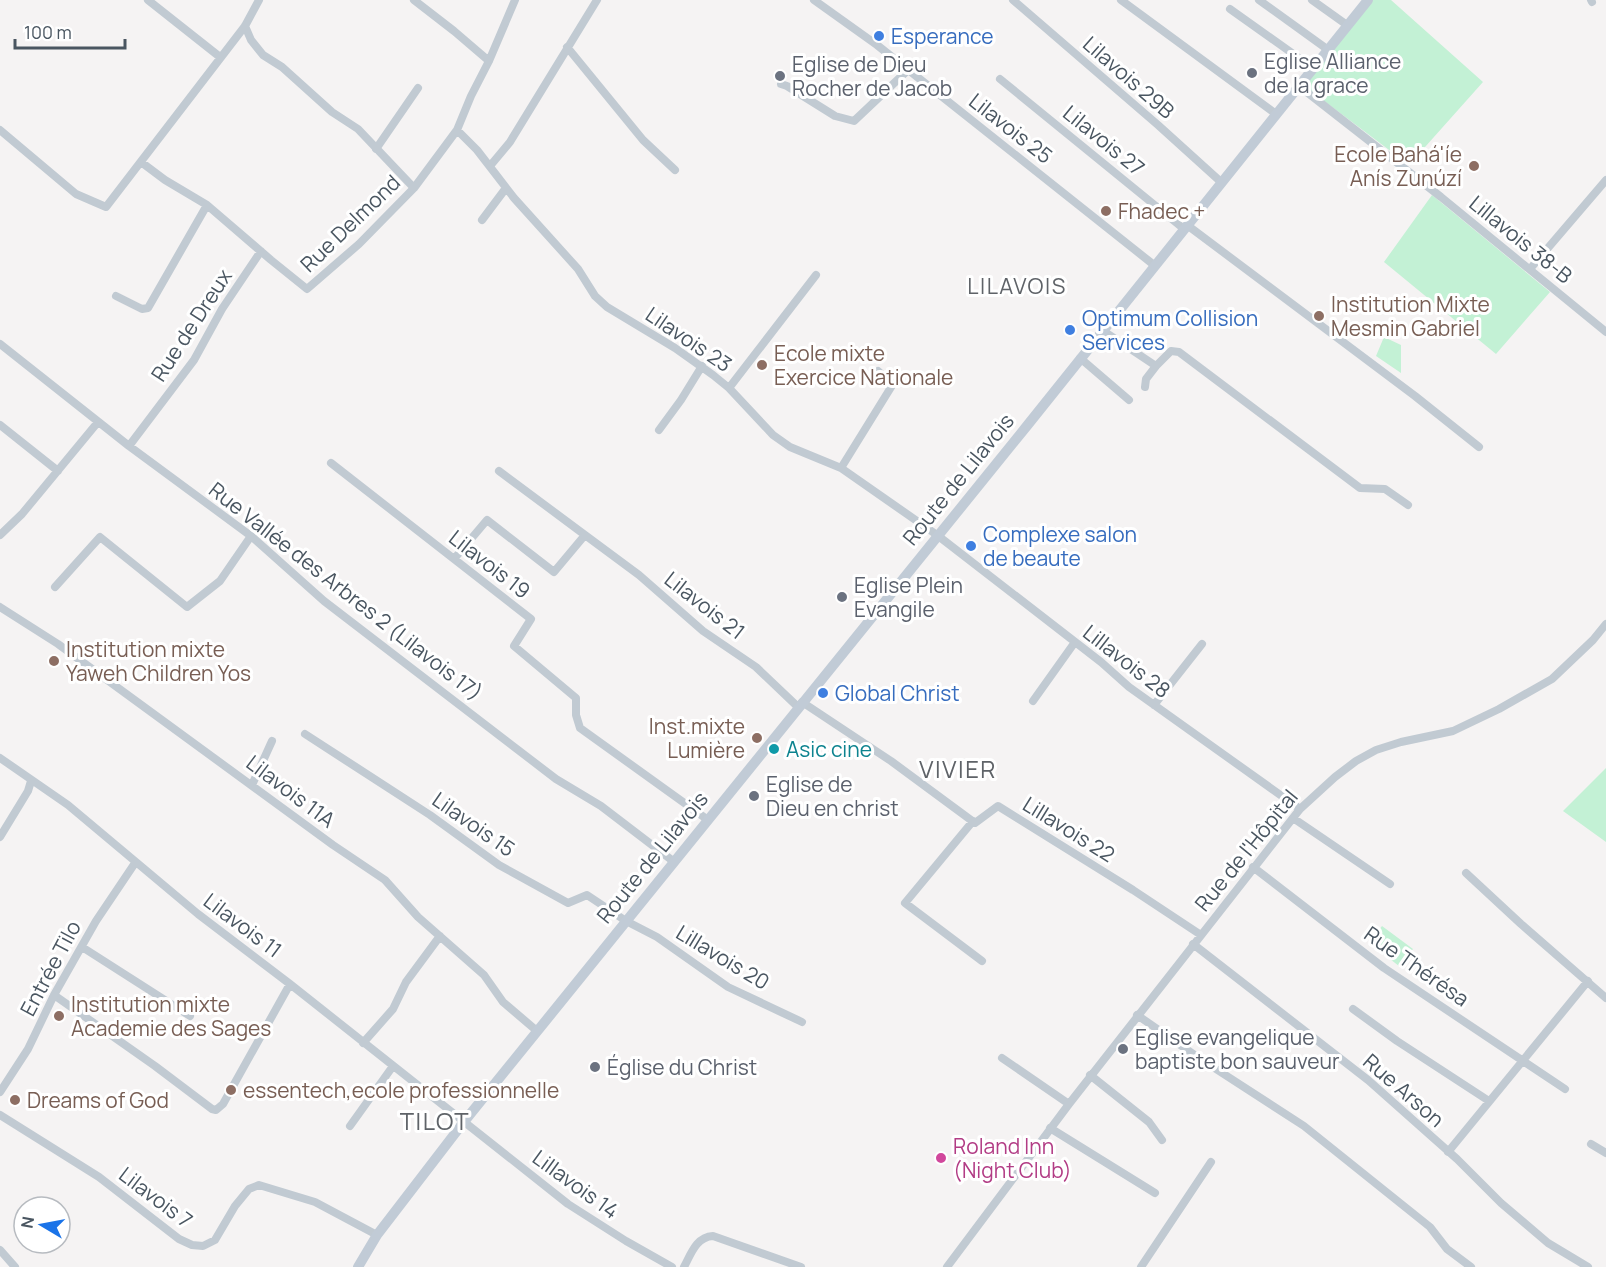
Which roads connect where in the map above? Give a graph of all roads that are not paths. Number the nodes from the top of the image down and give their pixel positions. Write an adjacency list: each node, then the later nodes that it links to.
1 (148, 0): 17 (street)
2 (259, 0): 14 (street)
3 (414, 0): 18 (street)
4 (515, 0): 18 (street, Rue Delmond)
5 (597, 0): 15 (street)
6 (814, 0): 20 (street, Lilavois 25)
7 (1013, 0): 33 (street, Lilavois 29B)
8 (1121, 0): 25 (street)
9 (1259, 0): 16 (street)
10 (1312, 0): 13 (street)
11 (1368, 0): 13 (main road, Route de Lilavois)
12 (1230, 9): 19 (street)
13 (1347, 25): 16 (main road, Route de Lilavois)
14 (245, 26): 17 (street); 28 (street)
15 (567, 47): 30 (street); 31 (street)
16 (1328, 49): 19 (main road, Route de Lilavois)
17 (220, 57): 29 (street)
18 (489, 62): 27 (street, Rue Delmond)
19 (1313, 68): 23 (main road, Route de Lilavois)
20 (908, 70): 22 (street); 40 (street, Lilavois 25)
21 (1000, 79): 38 (street, Lilavois 27)
22 (781, 84)
23 (1299, 86): 25 (main road, Route de Lilavois); 41 (street, Lillavois 38-B)
24 (418, 88): 28 (street)
25 (1276, 114): 33 (main road, Route de Lilavois)
26 (0, 130): 29 (street)
27 (457, 130): 30 (street, Lilavois 23); 34 (street, Rue Delmond)
28 (376, 149): 34 (street)
29 (141, 162): 36 (street, Rue Delmond)
30 (490, 166): 35 (street, Lilavois 23)
31 (675, 170)
32 (1606, 180): 41 (street)
33 (1221, 182): 38 (main road, Route de Lilavois)
34 (414, 188): 39 (street, Rue Delmond)
35 (506, 188): 37 (street); 48 (street, Lilavois 23)
36 (207, 205): 39 (street, Rue Delmond); 43 (street)
37 (482, 220)
38 (1186, 227): 40 (main road, Route de Lilavois); 58 (street, Lilavois 27)
39 (261, 250): 57 (street, Rue de Dreux)
40 (1154, 265): 44 (main road, Route de Lilavois)
41 (1530, 269): 45 (street, Lillavois 38-B)
42 (816, 275): 52 (street)
43 (116, 296)
44 (1102, 330): 47 (main road, Route de Lilavois); 49 (street)
45 (1606, 332)
46 (0, 344): 54 (street, Rue Vallée des Arbres 2 (Lilavois 17))
47 (1080, 357): 53 (street); 66 (main road, Route de Lilavois)
48 (702, 366): 52 (street, Lilavois 23); 56 (street)
49 (1156, 366): 51 (street); 63 (street)
50 (878, 371): 60 (street)
51 (1145, 387)
52 (729, 388): 60 (street, Lilavois 23)
53 (1129, 400)
54 (98, 422): 57 (street, Rue Vallée des Arbres 2 (Lilavois 17)); 61 (street)
55 (0, 425): 61 (street)
56 (659, 430)
57 (129, 446): 67 (street, Rue Vallée des Arbres 2 (Lilavois 17))
58 (1479, 447)
59 (331, 463): 68 (street, Lilavois 19)
60 (841, 468): 66 (street, Lilavois 23)
61 (58, 471): 64 (street)
62 (499, 471): 65 (street, Lilavois 21)
63 (1408, 505)
64 (0, 535)
65 (585, 535): 68 (street); 75 (street, Lilavois 21)
66 (937, 535): 72 (street, Lillavois 28); 75 (main road, Route de Lilavois)
67 (251, 536): 69 (street); 87 (street, Rue Vallée des Arbres 2 (Lilavois 17))
68 (454, 559): 84 (street, Lilavois 19)
69 (55, 587)
70 (0, 607): 81 (street, Lilavois 11A)
71 (1606, 624): 82 (street, Rue de l'Hôpital)
72 (1075, 642): 74 (street); 76 (street, Lillavois 28)
73 (1202, 644): 76 (street)
74 (1033, 701)
75 (800, 704): 84 (main road, Route de Lilavois); 85 (street)
76 (1154, 705): 82 (street, Lillavois 28)
77 (305, 734): 92 (street, Lilavois 15)
78 (272, 741): 81 (street)
79 (0, 758): 80 (street, Lilavois 11)
80 (31, 781): 86 (street); 88 (street, Lilavois 11)
81 (252, 785): 94 (street, Lilavois 11A)
82 (1300, 809): 83 (street, Rue de l'Hôpital)
83 (1293, 818): 89 (street, Rue de l'Hôpital); 91 (street)
84 (708, 820): 87 (main road, Route de Lilavois)
85 (973, 821): 93 (street, Lillavois 22); 97 (street)
86 (0, 837)
87 (673, 861): 92 (main road, Route de Lilavois)
88 (135, 863): 96 (street, Entrée Tilo); 99 (street, Lilavois 11)
89 (1252, 867): 93 (street, Rue de l'Hôpital); 109 (street, Rue Thérésa)
90 (1466, 873): 98 (street)
91 (1390, 884)
92 (626, 921): 105 (street, Lillavois 20); 106 (main road, Route de Lilavois)
93 (1201, 935): 95 (street, Rue de l'Hôpital)
94 (440, 936): 106 (street, Lilavois 11A); 107 (street)
95 (1193, 944): 103 (street, Rue de l'Hôpital); 122 (street, Rue Arson)
96 (82, 947): 100 (street, Entrée Tilo); 104 (street)
97 (982, 961)
98 (1588, 981): 101 (street); 109 (street)
99 (290, 984): 100 (street); 107 (street, Lilavois 11)
100 (54, 995): 113 (street, Entrée Tilo)
101 (1606, 998)
102 (1353, 1009): 114 (street)
103 (1137, 1015): 111 (street, Rue de l'Hôpital); 135 (street)
104 (190, 1016)
105 (802, 1022)
106 (537, 1031): 117 (main road, Route de Lilavois)
107 (363, 1043): 110 (street, Lilavois 11)
108 (1002, 1058): 115 (street)
109 (1523, 1060): 112 (street, Rue Thérésa); 114 (street)
110 (393, 1066): 117 (street, Lilavois 11); 118 (street)
111 (1090, 1076): 115 (street, Rue de l'Hôpital); 120 (street)
112 (1565, 1089)
113 (0, 1092)
114 (1489, 1101): 122 (street)
115 (1069, 1104): 119 (street, Rue de l'Hôpital)
116 (0, 1115): 126 (street, Lilavois 7)
117 (463, 1123): 126 (main road, Route de Lilavois); 130 (street, Lillavois 14)
118 (350, 1126)
119 (1050, 1128): 125 (street); 133 (street, Rue de l'Hôpital)
120 (1162, 1140)
121 (1591, 1144): 123 (street)
122 (1448, 1152): 136 (street, Rue Arson)
123 (1606, 1153)
124 (1211, 1162): 134 (street)
125 (1155, 1192)
126 (377, 1235): 129 (main road, Route de Lilavois)
127 (0, 1250): 128 (street)
128 (15, 1267)
129 (358, 1267)
130 (672, 1267)
131 (684, 1267): 132 (street)
132 (801, 1267)
133 (947, 1267)
134 (1141, 1267)
135 (1471, 1267)
136 (1588, 1267)

